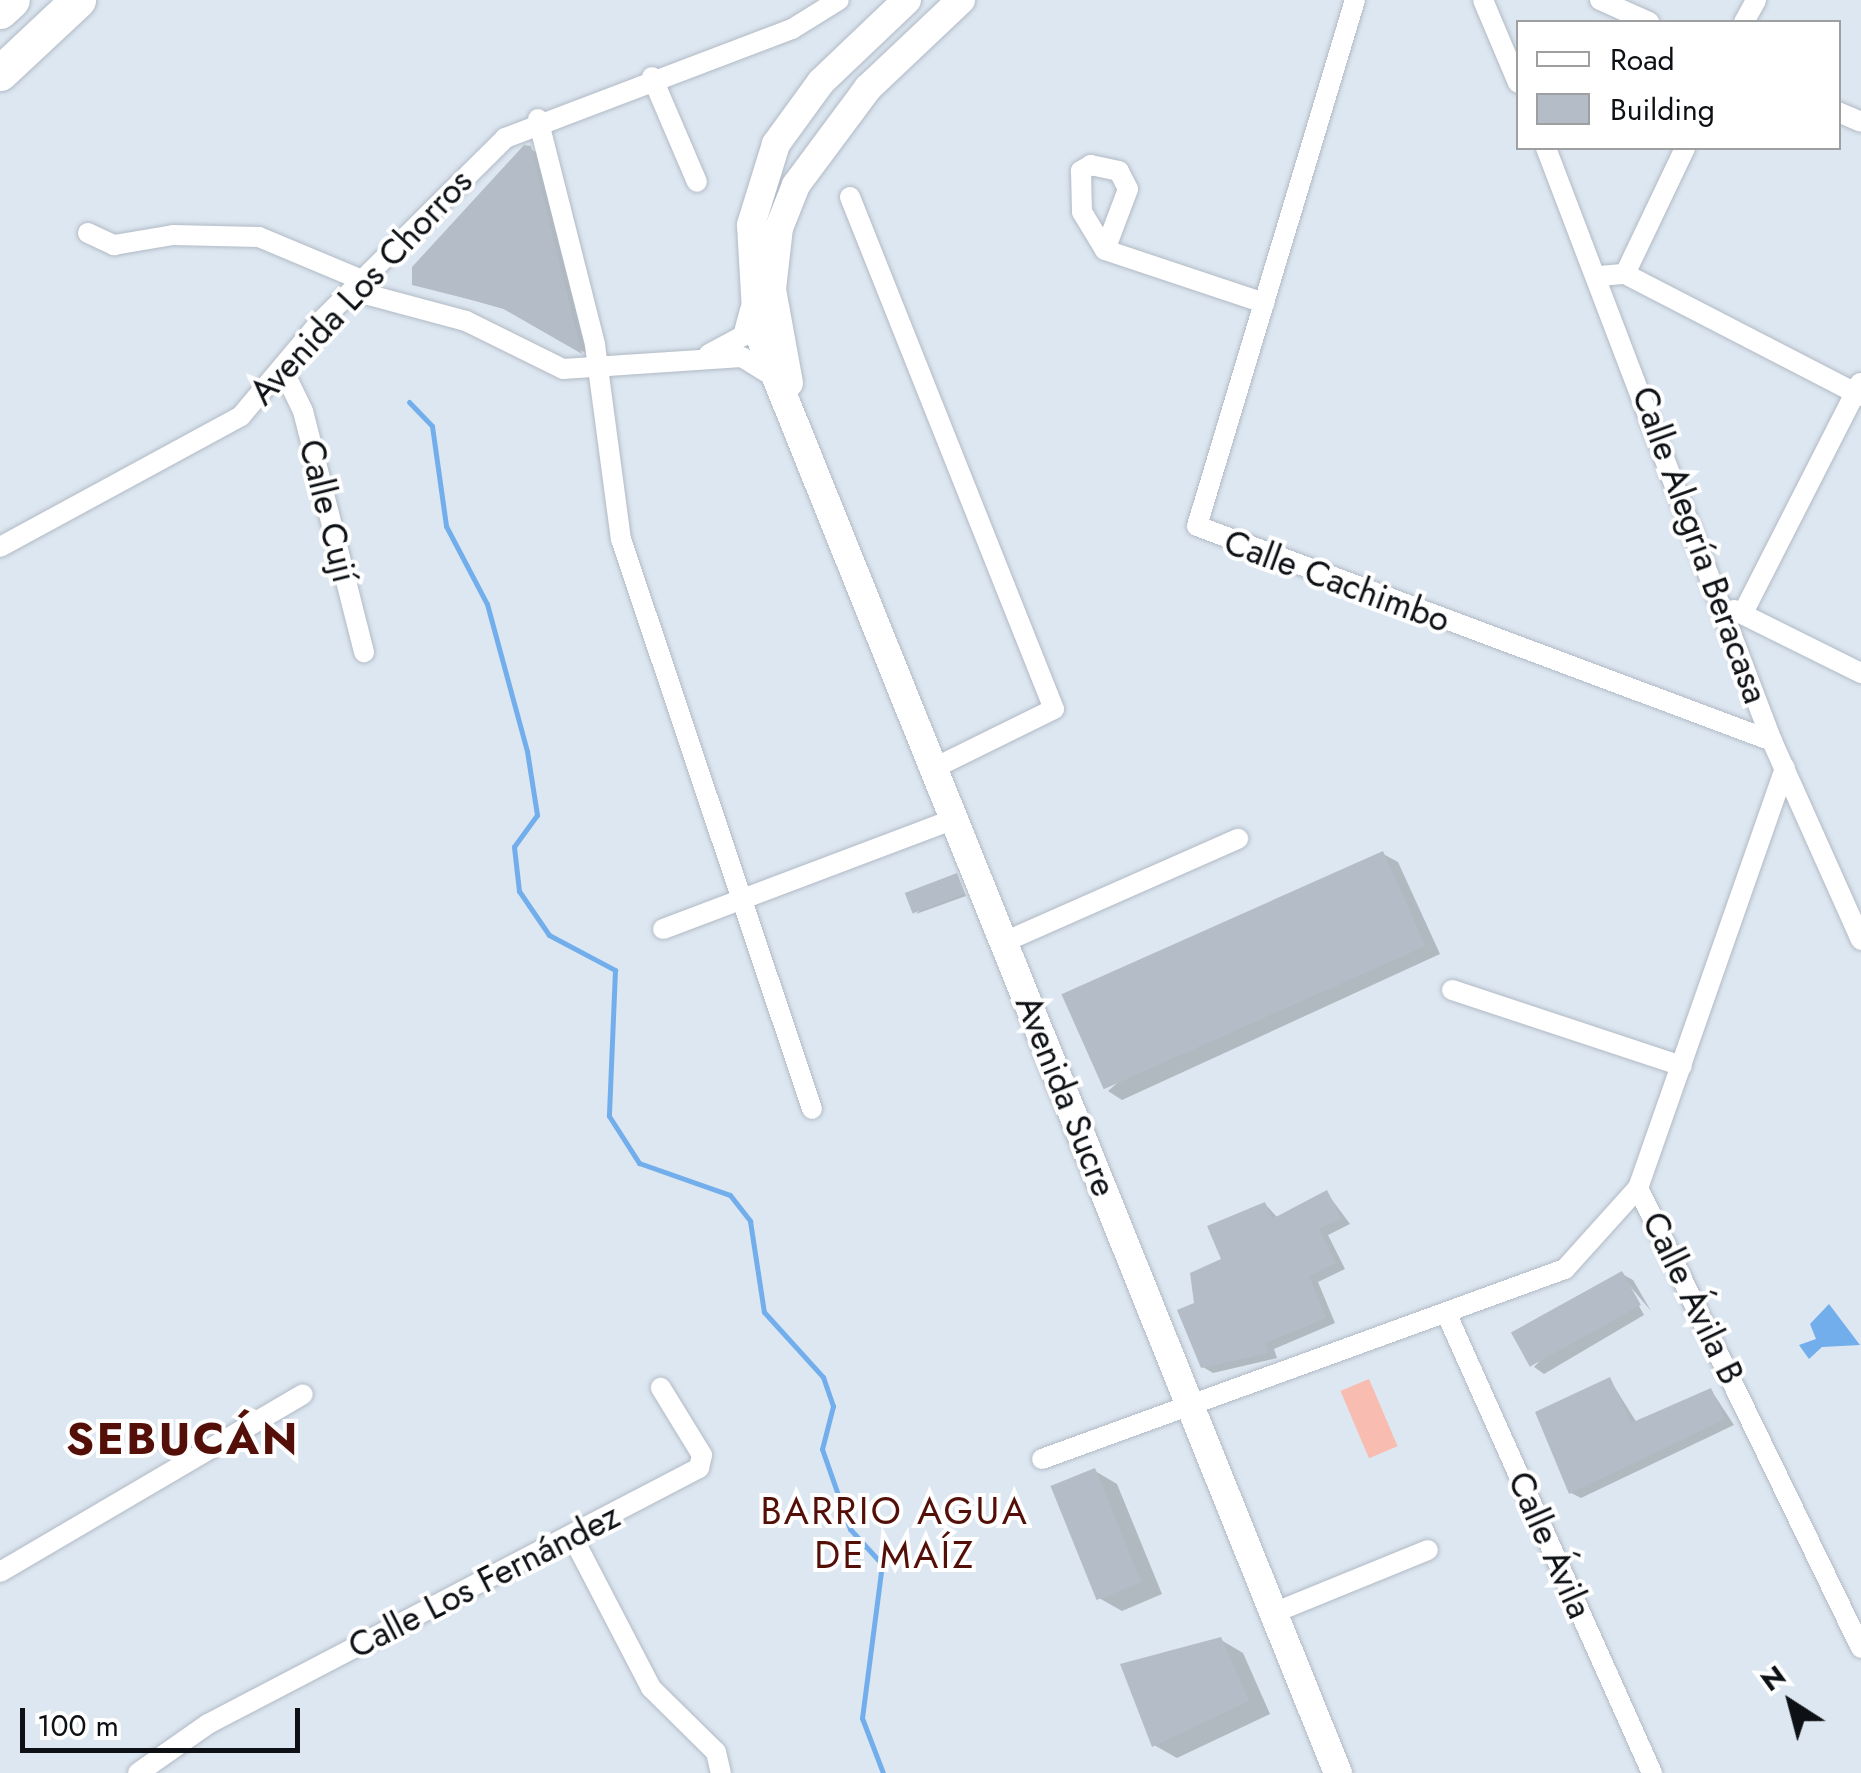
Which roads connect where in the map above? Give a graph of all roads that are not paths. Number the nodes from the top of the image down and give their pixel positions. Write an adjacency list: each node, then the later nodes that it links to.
1 (12, 0): 9 (highway)
2 (78, 0): 11 (highway)
3 (839, 0): 12 (street, Avenida Los Chorros)
4 (907, 0): 23 (main road, Avenida Sucre)
5 (961, 0): 31 (main road, Avenida Sucre)
6 (1355, 0): 25 (street, Calle Cachimbo)
7 (1483, 0): 13 (street)
8 (1600, 0): 10 (street)
9 (0, 11)
10 (1644, 20)
11 (0, 73)
12 (652, 78): 14 (street, Avenida Los Chorros); 17 (street)
13 (1516, 78)
14 (538, 119): 24 (street, Avenida Los Chorros); 28 (street)
15 (1547, 150): 22 (street, Calle Alegría Beracasa)
16 (1684, 150): 21 (street)
17 (696, 182)
18 (850, 197): 38 (street)
19 (88, 233): 24 (street)
20 (1105, 250): 25 (street)
21 (1625, 274): 22 (street); 30 (street)
22 (1600, 276): 33 (street, Calle Alegría Beracasa)
23 (748, 281): 26 (street); 29 (main road, Avenida Sucre)
24 (359, 286): 27 (street, Avenida Los Chorros); 28 (street)
25 (1264, 303): 37 (street, Calle Cachimbo)
26 (684, 363): 28 (street); 29 (street)
27 (284, 372): 32 (street, Avenida Los Chorros); 35 (street, Calle Cují)
28 (596, 374): 42 (street)
29 (774, 377): 31 (main road, Avenida Sucre)
30 (1859, 390): 34 (street)
31 (795, 419): 38 (main road, Avenida Sucre)
32 (0, 547)
33 (1722, 606): 34 (street); 37 (street, Calle Alegría Beracasa)
34 (1743, 614): 36 (street)
35 (364, 652)
36 (1861, 673)
37 (1772, 741): 39 (street, Calle Alegría Beracasa)
38 (934, 768): 40 (main road, Avenida Sucre)
39 (1785, 768): 44 (street, Calle Alegría Beracasa); 47 (street, Calle Ávila B)
40 (954, 819): 42 (street); 45 (main road, Avenida Sucre)
41 (1238, 839): 45 (street)
42 (737, 900): 43 (street); 48 (street)
43 (663, 929)
44 (1861, 940)
45 (1004, 942): 53 (main road, Avenida Sucre)
46 (1452, 990): 47 (street)
47 (1682, 1066): 49 (street, Calle Ávila B)
48 (812, 1109)
49 (1638, 1188): 50 (street); 59 (street, Calle Ávila B)
50 (1448, 1318): 53 (street); 63 (street, Calle Ávila)
51 (661, 1388): 55 (street, Calle Los Fernández)
52 (303, 1394): 57 (street)
53 (1188, 1406): 54 (street); 58 (main road, Avenida Sucre)
54 (1042, 1459)
55 (572, 1536): 60 (street, Calle Los Fernández); 61 (street)
56 (1428, 1550): 58 (street)
57 (0, 1572)
58 (1276, 1612): 62 (main road, Avenida Sucre)
59 (1861, 1648)
60 (138, 1773)
61 (722, 1773)
62 (1338, 1773)
63 (1652, 1773)

